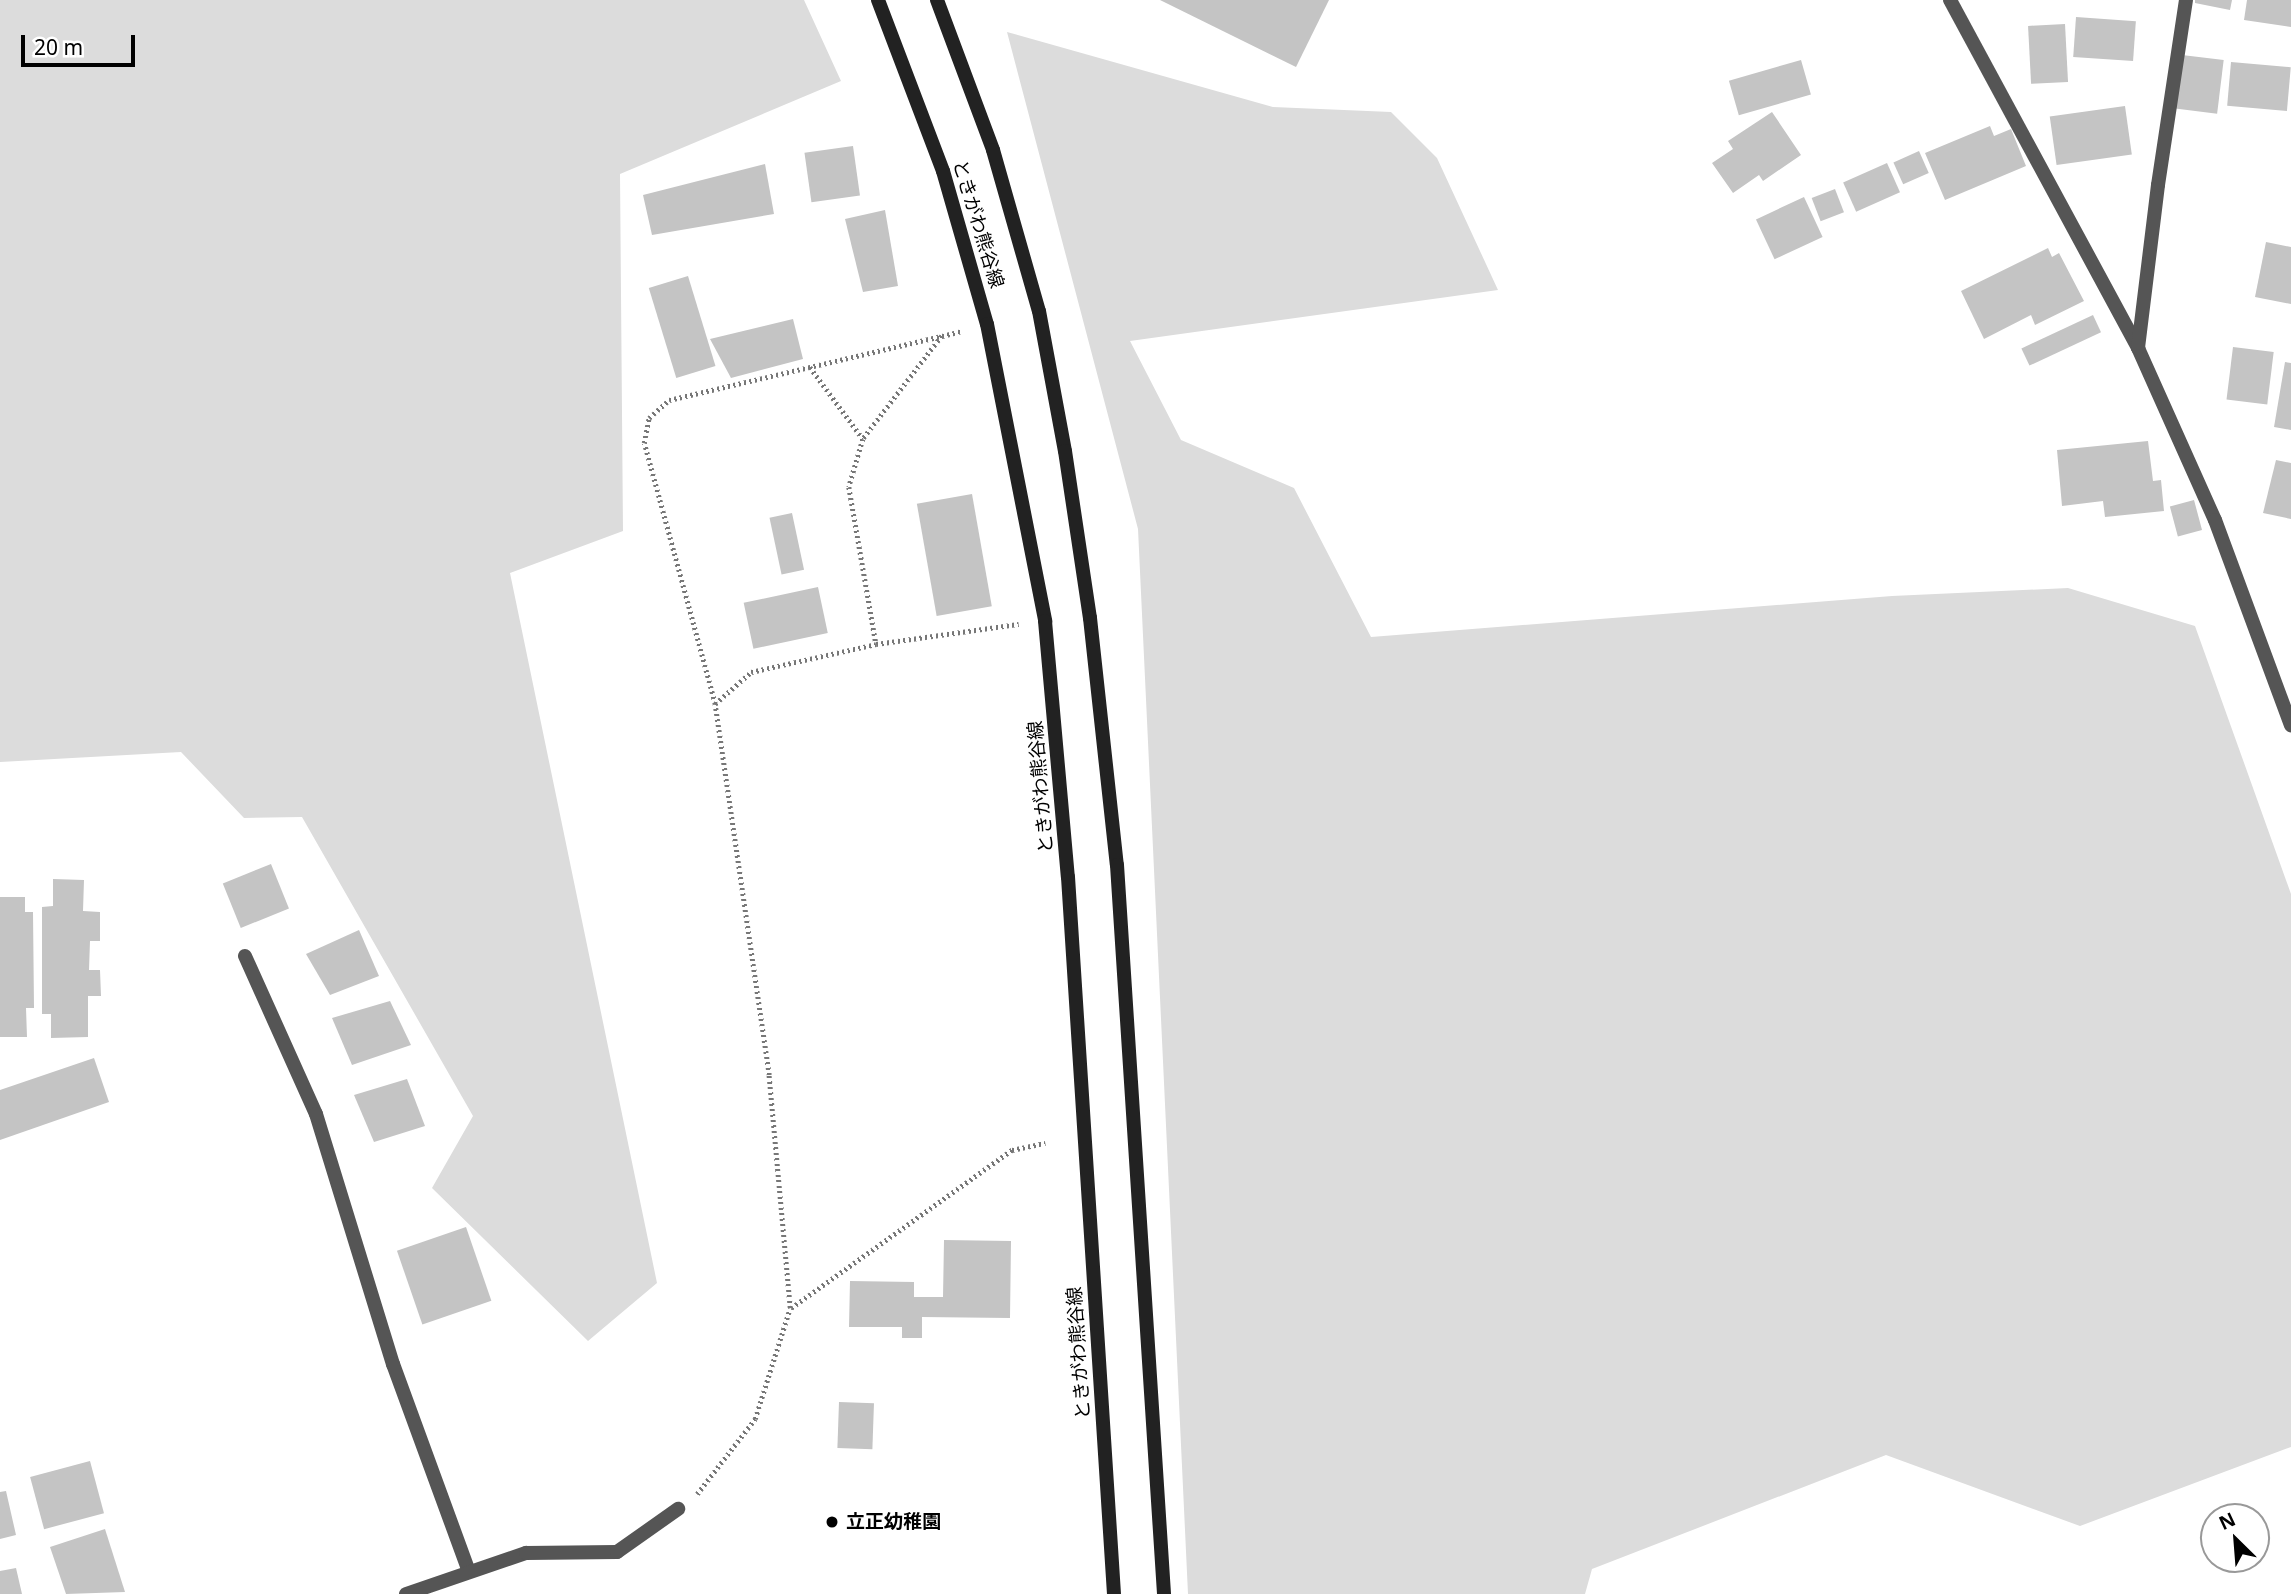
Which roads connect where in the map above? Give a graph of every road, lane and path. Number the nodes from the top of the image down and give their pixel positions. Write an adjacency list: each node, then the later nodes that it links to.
1 (878, 0): 8 (main road, ときがわ熊谷線)
2 (937, 0): 19 (main road, ときがわ熊谷線)
3 (1950, 0): 5 (street)
4 (2186, 0): 5 (street)
5 (2138, 348): 11 (street)
6 (810, 368): 7 (path); 7 (path); 10 (path)
7 (863, 439): 9 (path)
8 (1045, 621): 9 (path); 18 (main road, ときがわ熊谷線)
9 (876, 644): 10 (path)
10 (715, 704): 14 (path)
11 (2291, 725)
12 (245, 956): 16 (street)
13 (1045, 1143): 14 (path)
14 (790, 1308): 15 (path)
15 (678, 1509): 16 (street)
16 (469, 1572): 17 (street)
17 (406, 1594)
18 (1114, 1594)
19 (1164, 1594)

